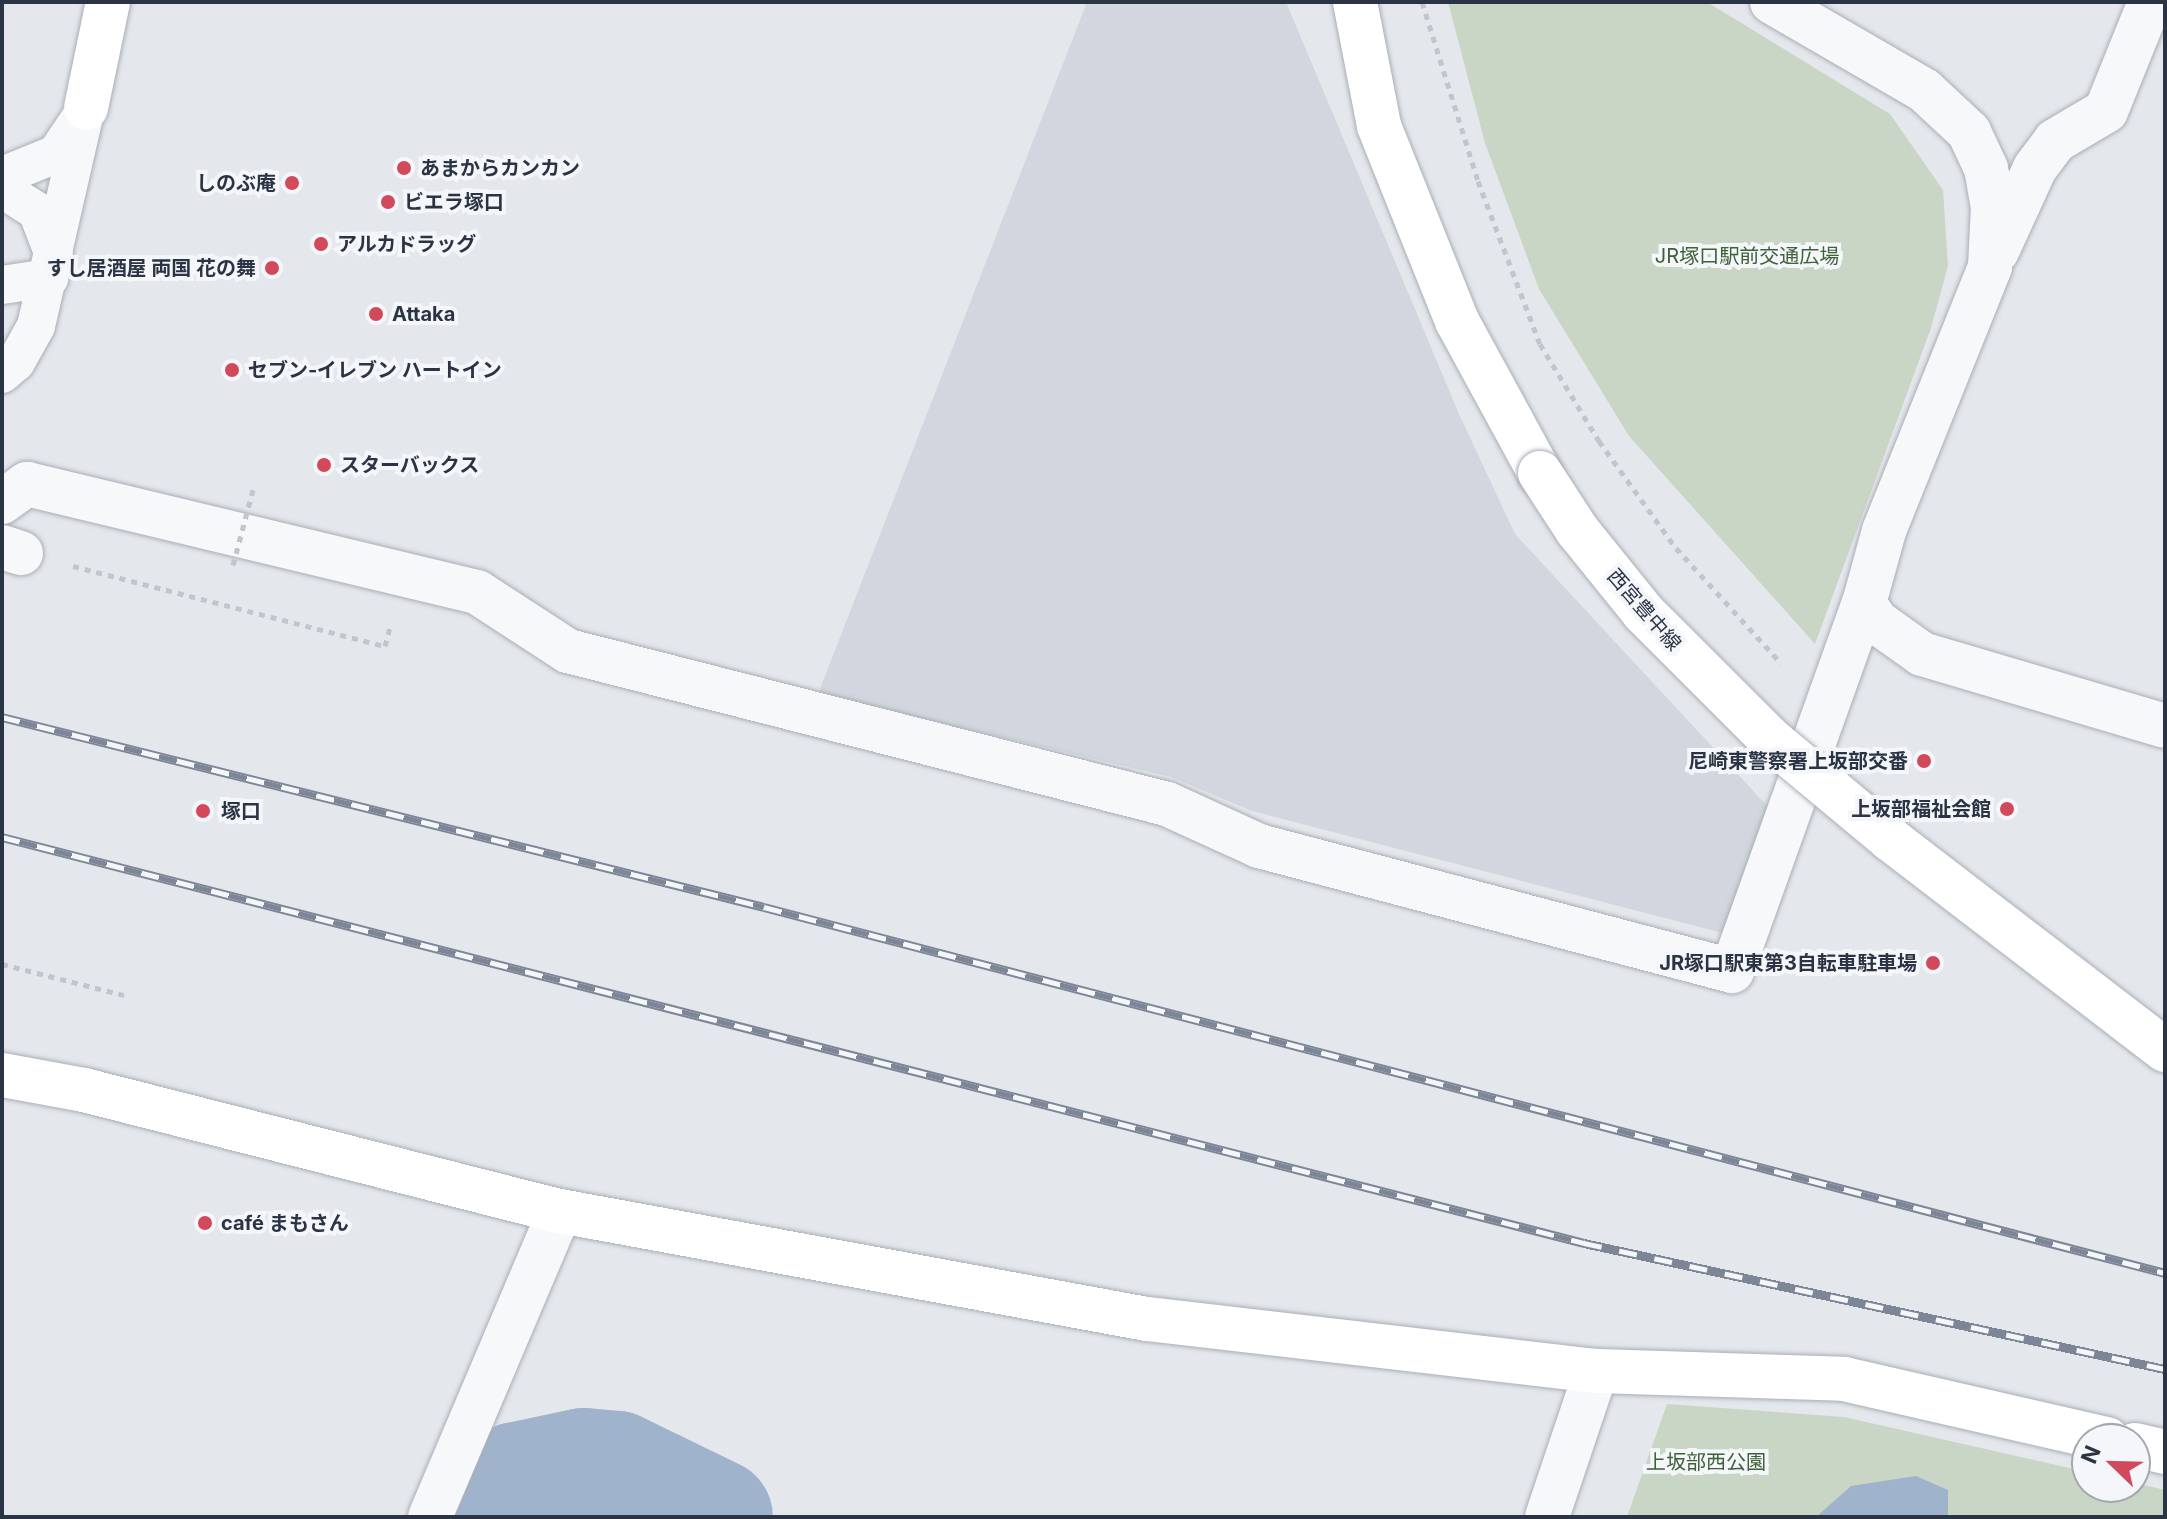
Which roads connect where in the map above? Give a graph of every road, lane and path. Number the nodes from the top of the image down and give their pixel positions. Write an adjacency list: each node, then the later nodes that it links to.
1 (108, 2): 6 (street)
2 (1355, 2): 23 (street, 西宮豊中線, bridge)
3 (1422, 2): 19 (path)
4 (1772, 2): 10 (street)
5 (2150, 2): 10 (street)
6 (86, 108): 7 (lane); 9 (lane)
7 (2, 176)
8 (2, 189): 9 (lane)
9 (51, 266): 11 (lane); 12 (lane)
10 (1990, 267): 17 (street)
11 (2, 285)
12 (2, 374)
13 (254, 486): 16 (path, bridge)
14 (2, 502): 19 (street)
15 (12, 550): 18 (path)
16 (233, 565)
17 (1864, 603): 19 (street); 20 (street)
18 (385, 646)
19 (1826, 711)
20 (2165, 726)
21 (2, 964): 22 (path)
22 (124, 995)
23 (2165, 1050)
24 (2, 1075): 25 (street)
25 (560, 1211): 26 (street); 28 (street)
26 (1596, 1371): 27 (street); 29 (street)
27 (2071, 1431)
28 (430, 1517)
29 (1547, 1517)

